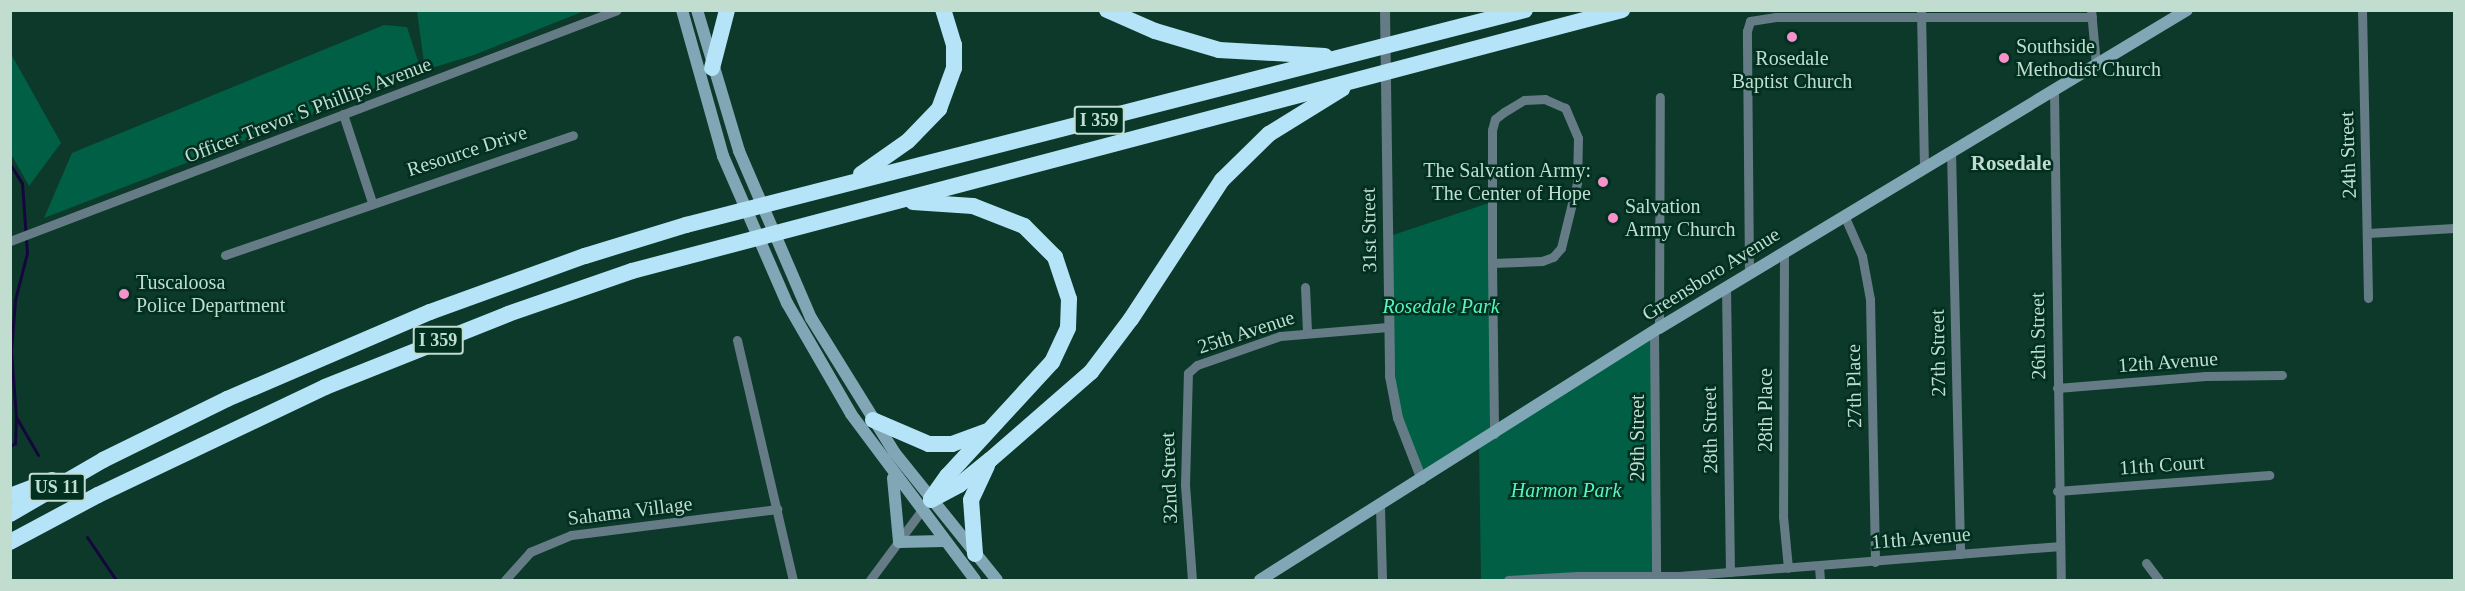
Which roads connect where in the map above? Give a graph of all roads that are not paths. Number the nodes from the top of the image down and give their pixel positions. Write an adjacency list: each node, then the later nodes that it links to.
1 (617, 10): 20 (street, Officer Trevor S Phillips Avenue)
2 (682, 10): 50 (main road)
3 (697, 10): 16 (main road)
4 (727, 10): 16 (highway)
5 (943, 10): 24 (highway)
6 (1107, 10): 14 (highway)
7 (1385, 10): 38 (street, 31st Street)
8 (1525, 10): 14 (highway, I 359)
9 (1622, 10): 17 (highway, I 359)
10 (2187, 10): 15 (main road, Greensboro Avenue)
11 (2362, 10): 29 (street, 24th Street)
12 (1922, 14): 13 (street); 23 (street); 34 (street)
13 (2092, 14): 15 (street)
14 (1353, 56): 24 (highway, I 359)
15 (2096, 65): 18 (main road, Greensboro Avenue)
16 (712, 68): 45 (main road)
17 (1356, 82): 26 (highway, I 359); 49 (highway)
18 (2054, 91): 22 (main road, Greensboro Avenue); 44 (street, 26th Street)
19 (1660, 97): 39 (street, 29th Street)
20 (343, 114): 25 (street); 30 (street, Officer Trevor S Phillips Avenue)
21 (573, 135): 25 (street, Resource Drive)
22 (1951, 151): 23 (main road, Greensboro Avenue); 64 (street, 27th Street)
23 (1924, 168): 27 (main road, Greensboro Avenue)
24 (845, 184): 48 (highway, I 359)
25 (372, 201): 32 (street, Resource Drive)
26 (891, 202): 46 (highway); 60 (highway, I 359)
27 (1844, 215): 31 (main road, Greensboro Avenue); 65 (street, 27th Place)
28 (2454, 228): 29 (street)
29 (2368, 233): 37 (street, 24th Street)
30 (12, 240)
31 (1785, 252): 34 (main road, Greensboro Avenue); 68 (street, 28th Place)
32 (225, 255)
33 (1492, 263): 33 (street); 47 (street)
34 (1749, 273): 36 (main road, Greensboro Avenue)
35 (1305, 287): 40 (street)
36 (1726, 287): 39 (main road, Greensboro Avenue); 69 (street, 28th Street)
37 (2368, 298)
38 (1388, 327): 40 (street, 25th Avenue); 52 (street, 31st Street)
39 (1656, 330): 47 (main road, Greensboro Avenue); 70 (street, 29th Street)
40 (1307, 331): 42 (street, 25th Avenue)
41 (736, 340): 57 (street)
42 (1188, 373): 76 (street, 32nd Street)
43 (2282, 375): 44 (street, 12th Avenue)
44 (2057, 388): 53 (street, 26th Street)
45 (873, 420): 46 (highway); 55 (main road)
46 (990, 430): 55 (highway)
47 (1494, 434): 52 (main road, Greensboro Avenue)
48 (103, 459): 54 (highway); 58 (highway, US 11)
49 (990, 460): 55 (highway); 63 (highway)
50 (892, 471): 55 (main road); 61 (main road)
51 (2269, 475): 53 (street, 11th Court)
52 (1422, 480): 56 (main road, Greensboro Avenue)
53 (2057, 490): 62 (street, 26th Street)
54 (10, 496)
55 (926, 505): 59 (main road); 61 (street); 63 (main road)
56 (1380, 507): 77 (main road, Greensboro Avenue); 78 (street)
57 (777, 509): 71 (street, Sahama Village); 72 (street)
58 (10, 514)
59 (943, 541): 61 (main road); 74 (main road)
60 (10, 542)
61 (899, 542): 73 (street)
62 (2058, 546): 64 (street, 11th Avenue); 81 (street, 26th Street)
63 (975, 554): 75 (main road)
64 (1960, 554): 65 (street, 11th Avenue)
65 (1875, 562): 67 (street, 11th Avenue)
66 (2146, 563): 82 (street)
67 (1819, 566): 68 (street, 11th Avenue); 80 (street)
68 (1788, 568): 69 (street, 11th Avenue)
69 (1730, 572): 70 (street)
70 (1656, 578): 79 (street)
71 (505, 580)
72 (793, 580)
73 (870, 580)
74 (975, 580)
75 (997, 580)
76 (1192, 580)
77 (1260, 580)
78 (1382, 580)
79 (1508, 580)
80 (1820, 580)
81 (2061, 580)
82 (2159, 580)

